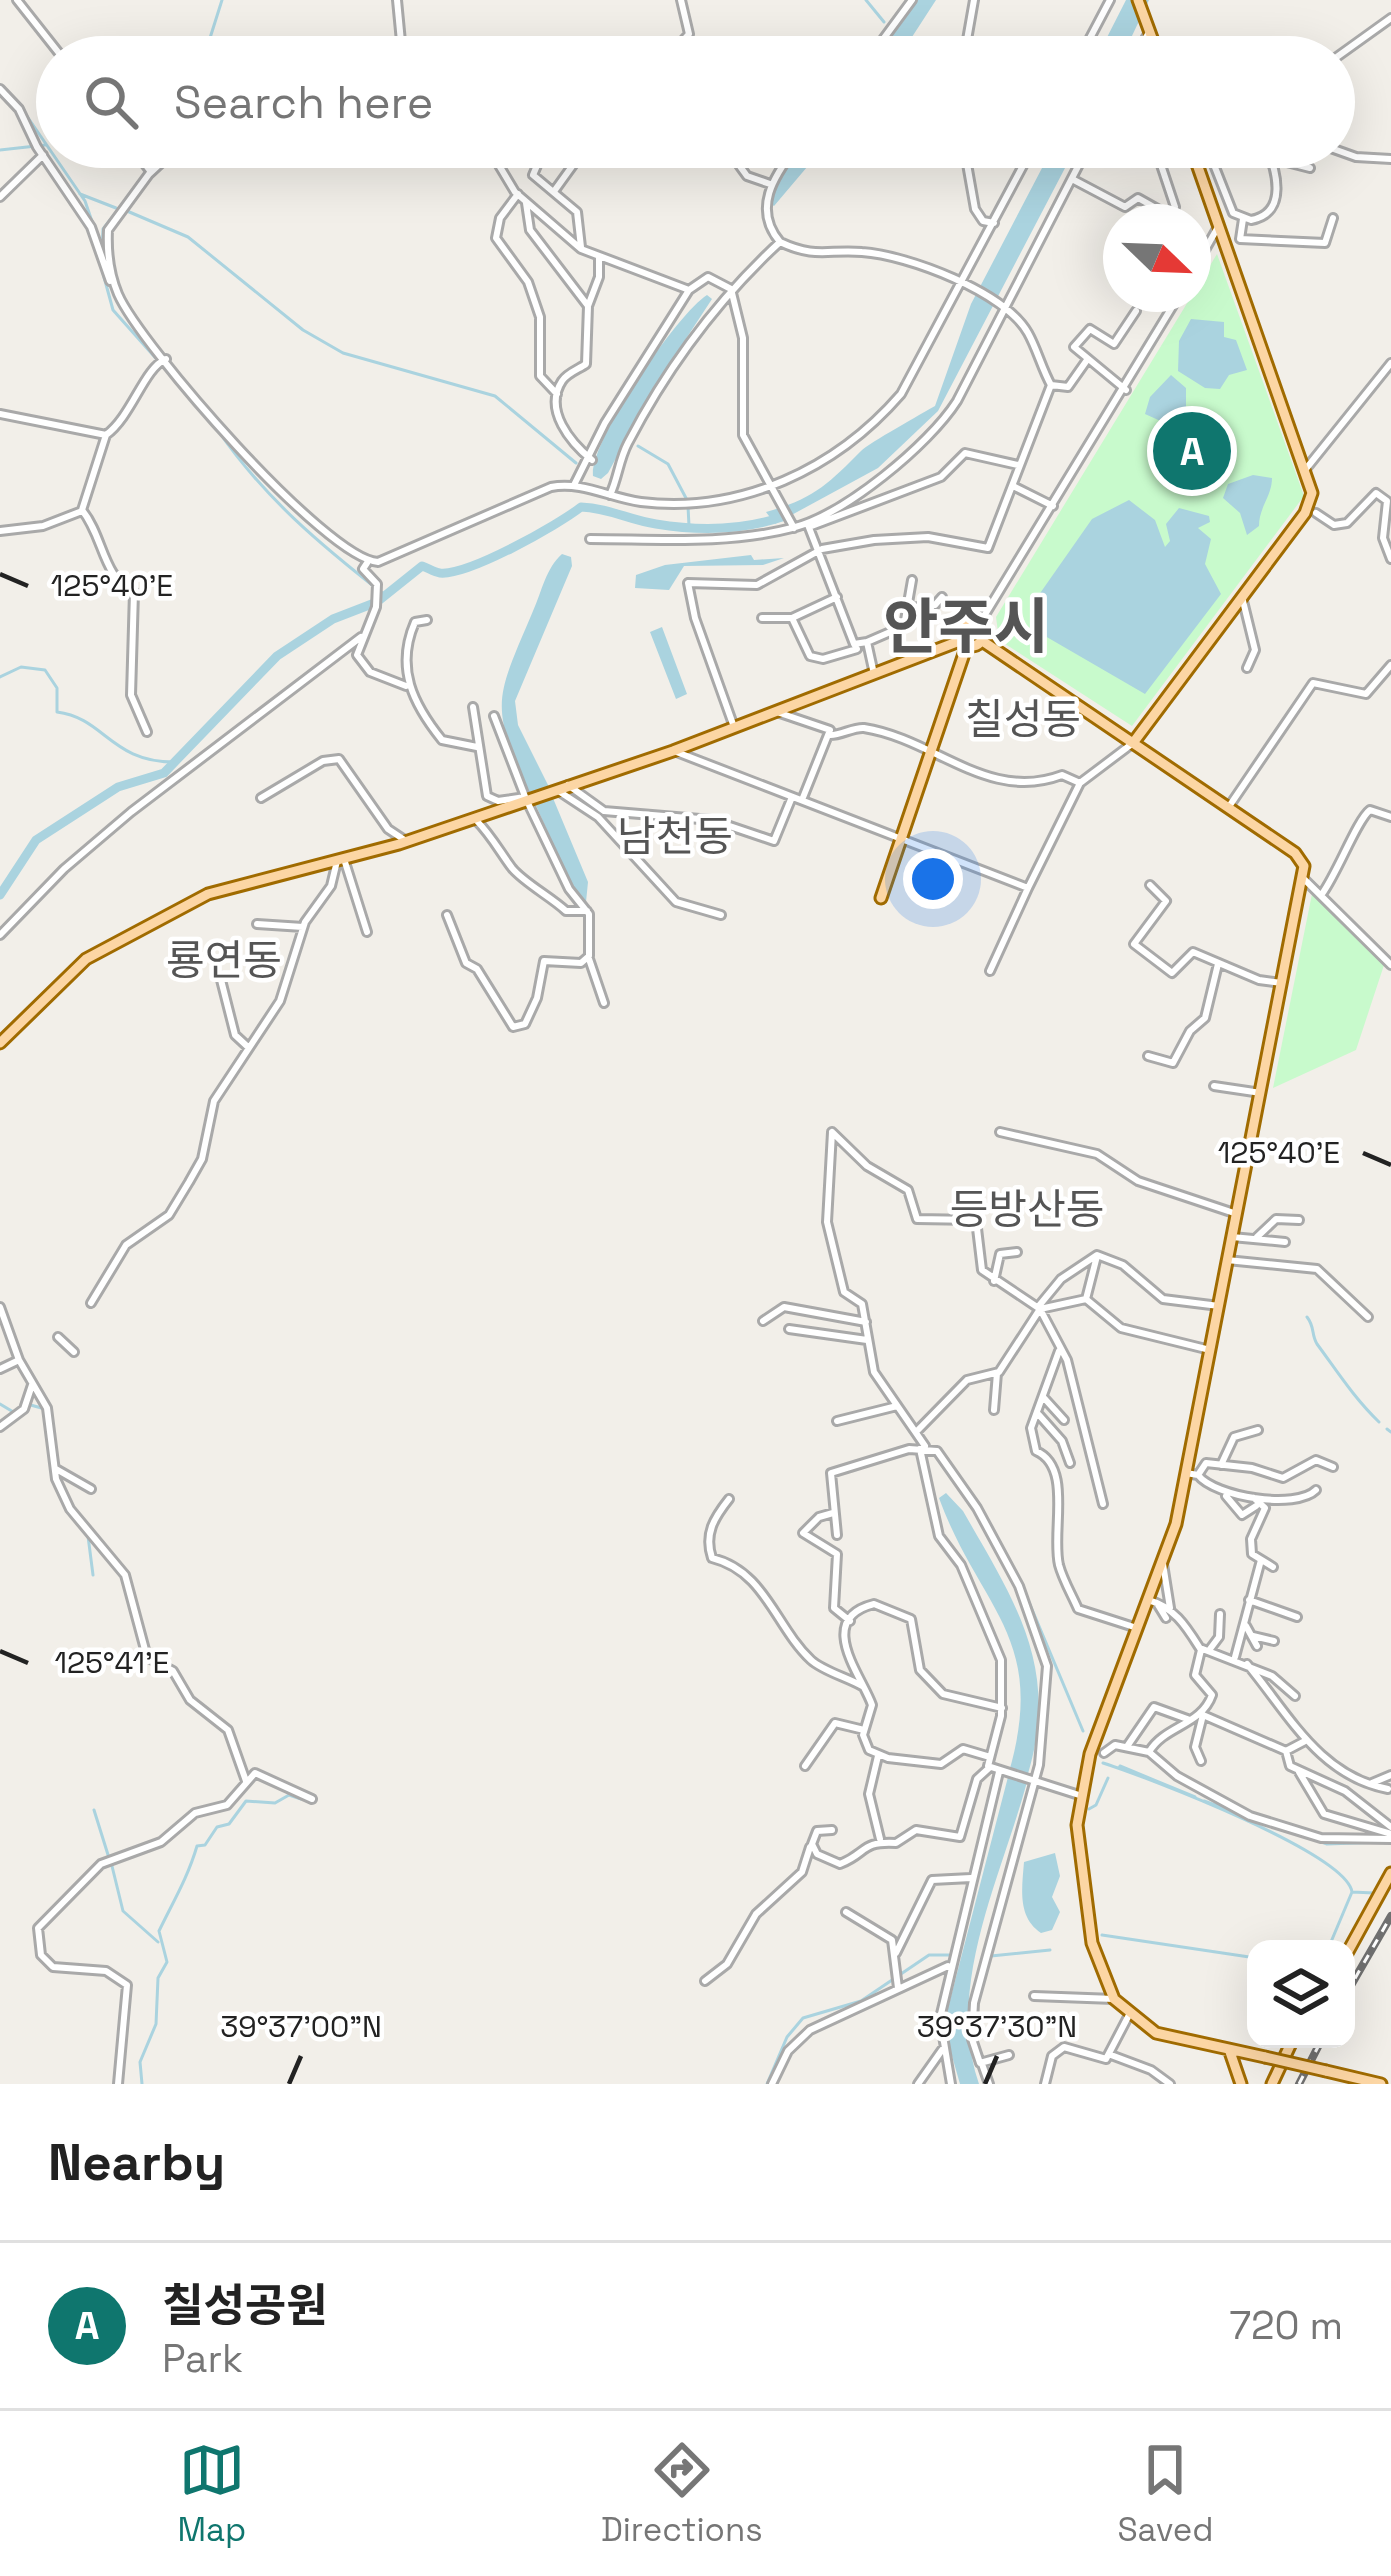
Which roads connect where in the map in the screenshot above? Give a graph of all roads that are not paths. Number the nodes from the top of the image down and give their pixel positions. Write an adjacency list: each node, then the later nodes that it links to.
1 (17, 0): 10 (street)
2 (397, 0): 11 (street)
3 (681, 0): 12 (street)
4 (912, 0): 13 (street)
5 (974, 0): 14 (street)
6 (1110, 0): 15 (street)
7 (1138, 0): 9 (main road)
8 (1391, 18): 18 (street)
9 (1148, 27): 16 (street); 17 (main road)
10 (45, 36)
11 (400, 36)
12 (687, 36)
13 (885, 36)
14 (968, 36)
15 (1091, 36)
16 (1144, 36)
17 (1151, 36)
18 (1355, 44)
19 (0, 89): 20 (street)
20 (36, 142)
21 (1355, 157): 22 (street)
22 (1391, 159)
23 (36, 162): 44 (street)
24 (52, 168): 52 (street)
25 (148, 168): 39 (street)
26 (155, 168): 39 (street)
27 (501, 168): 43 (street)
28 (536, 168): 42 (street)
29 (571, 168): 42 (street)
30 (740, 168): 41 (street)
31 (781, 168): 41 (street)
32 (968, 168): 50 (street)
33 (1022, 168): 50 (street)
34 (1077, 168): 40 (street)
35 (1162, 168): 47 (street)
36 (1199, 168): 51 (main road)
37 (1215, 168): 49 (street)
38 (1276, 168): 49 (street)
39 (151, 172): 53 (street)
40 (1072, 178): 46 (street); 63 (street)
41 (770, 184): 55 (street)
42 (555, 190): 56 (street)
43 (518, 194): 45 (street); 71 (street)
44 (0, 197)
45 (526, 201): 56 (street); 62 (street)
46 (1118, 204)
47 (1174, 204)
48 (1334, 218): 49 (street)
49 (1243, 219)
50 (994, 223): 58 (street)
51 (1219, 225): 54 (street); 76 (main road)
52 (91, 227): 53 (street); 59 (street)
53 (108, 230): 59 (street)
54 (1211, 239)
55 (780, 242): 58 (street); 60 (street)
56 (581, 249): 57 (street)
57 (598, 256): 61 (street); 62 (street)
58 (965, 285): 63 (street); 79 (street)
59 (116, 288): 66 (street)
60 (731, 289): 61 (street); 79 (street); 80 (street)
61 (689, 290): 74 (street)
62 (588, 306): 71 (street)
63 (1004, 307): 69 (street); 84 (street)
64 (1135, 312): 67 (street)
65 (1170, 312): 70 (street)
66 (166, 358): 73 (street); 90 (street)
67 (1087, 360): 69 (street); 70 (street)
68 (1391, 363): 76 (street)
69 (1051, 386): 75 (street)
70 (1126, 390): 81 (street)
71 (557, 394): 74 (street)
72 (0, 414): 73 (street)
73 (106, 434): 82 (street)
74 (592, 460): 77 (street)
75 (1020, 466): 78 (street); 84 (street)
76 (1305, 470): 94 (main road)
77 (574, 485): 80 (street); 90 (street)
78 (1012, 485): 81 (street); 88 (street)
79 (776, 488): 80 (street); 85 (street)
80 (610, 494)
81 (1052, 506): 99 (street)
82 (82, 510): 86 (street); 113 (street)
83 (1316, 513): 89 (street)
84 (807, 525): 85 (street); 88 (street)
85 (794, 526): 87 (street)
86 (0, 530)
87 (590, 539)
88 (819, 551): 92 (street); 112 (street)
89 (1391, 559)
90 (369, 562): 100 (street)
91 (912, 580): 95 (street)
92 (837, 597): 97 (street); 104 (street)
93 (941, 597): 95 (street)
94 (1242, 598): 106 (street); 115 (main road)
95 (911, 608): 103 (street)
96 (762, 618): 97 (street)
97 (792, 618): 104 (street)
98 (427, 620): 108 (street)
99 (978, 626): 101 (main road); 102 (main road)
100 (361, 637): 108 (street); 144 (street)
101 (981, 640): 102 (main road); 115 (main road)
102 (964, 642): 107 (main road); 118 (main road)
103 (867, 643): 104 (street); 107 (street)
104 (854, 644)
105 (1391, 665): 126 (street)
106 (1246, 668)
107 (874, 674): 110 (main road)
108 (406, 686): 116 (street)
109 (473, 707): 116 (street)
110 (775, 711): 112 (main road); 114 (street)
111 (494, 716): 124 (street)
112 (734, 727): 117 (main road)
113 (147, 733)
114 (829, 735): 118 (street); 125 (street)
115 (1133, 743): 119 (street); 126 (main road)
116 (477, 747): 124 (street)
117 (673, 751): 120 (main road); 122 (street)
118 (928, 754): 119 (street); 130 (main road)
119 (1080, 783): 135 (street)
120 (566, 784): 121 (main road); 127 (street)
121 (553, 788): 124 (main road); 127 (street)
122 (792, 797): 125 (street); 127 (street)
123 (262, 798): 131 (street)
124 (526, 798): 128 (main road); 138 (street)
125 (802, 800): 130 (street)
126 (1228, 808): 133 (main road)
127 (601, 814): 140 (street)
128 (474, 817): 131 (main road); 138 (street)
129 (1391, 817): 136 (street)
130 (902, 839): 135 (street); 137 (main road)
131 (406, 841): 132 (main road)
132 (341, 860): 142 (street); 143 (street); 152 (main road)
133 (1305, 880): 136 (street); 150 (main road)
134 (1150, 884): 146 (street)
135 (1028, 888): 148 (street)
136 (1322, 894): 147 (street)
137 (880, 898)
138 (587, 911): 145 (street)
139 (447, 915): 145 (street)
140 (721, 915)
141 (257, 925): 142 (street)
142 (303, 927): 153 (street)
143 (367, 932)
144 (0, 935)
145 (589, 956): 151 (street)
146 (1218, 964): 150 (street); 154 (street)
147 (1391, 965)
148 (990, 971)
149 (220, 976): 153 (street)
150 (1282, 983): 156 (main road)
151 (604, 1003)
152 (0, 1043)
153 (250, 1048): 168 (street)
154 (1148, 1056)
155 (1214, 1086): 156 (street)
156 (1261, 1093): 158 (main road)
157 (1000, 1132): 158 (street)
158 (1237, 1214): 160 (main road)
159 (1299, 1220): 161 (street)
160 (1232, 1237): 161 (street); 165 (main road)
161 (1255, 1239): 162 (street)
162 (1285, 1242)
163 (1017, 1252): 166 (street)
164 (1097, 1256): 167 (street); 170 (street); 171 (street)
165 (1228, 1260): 170 (main road); 172 (street)
166 (994, 1281): 171 (street); 174 (street)
167 (1086, 1299): 171 (street); 178 (street)
168 (91, 1303)
169 (0, 1306): 181 (street)
170 (1219, 1306): 178 (main road)
171 (1039, 1308): 179 (street); 183 (street)
172 (1369, 1317)
173 (763, 1321): 174 (street)
174 (866, 1322): 177 (street)
175 (789, 1329): 177 (street)
176 (58, 1337): 180 (street)
177 (867, 1340): 186 (street)
178 (1210, 1349): 199 (main road)
179 (1059, 1351): 185 (street); 206 (street)
180 (74, 1352)
181 (19, 1360): 182 (street); 184 (street)
182 (0, 1369)
183 (997, 1372): 187 (street); 193 (street)
184 (32, 1385): 191 (street); 197 (street)
185 (1044, 1397): 188 (street); 189 (street)
186 (897, 1406): 190 (street); 193 (street)
187 (994, 1410)
188 (1039, 1414): 195 (street); 220 (street)
189 (1064, 1420)
190 (837, 1421)
191 (0, 1427)
192 (1258, 1430): 196 (street)
193 (916, 1431): 194 (street)
194 (923, 1447): 207 (street); 230 (street); 248 (street)
195 (1070, 1463)
196 (1221, 1465): 198 (street); 200 (street)
197 (52, 1467): 201 (street); 247 (street)
198 (1333, 1467)
199 (1186, 1474): 200 (street); 210 (main road)
200 (1198, 1475): 203 (street)
201 (91, 1489)
202 (1316, 1490): 205 (street)
203 (1224, 1493): 205 (street); 205 (street)
204 (729, 1499): 228 (street)
205 (1255, 1502): 209 (street)
206 (1103, 1504)
207 (833, 1513): 208 (street); 218 (street)
208 (837, 1535)
209 (1261, 1561): 211 (street); 212 (street)
210 (1162, 1563): 213 (main road); 214 (street)
211 (1273, 1567)
212 (1249, 1600): 216 (street); 219 (street)
213 (1152, 1601): 214 (street); 217 (street); 220 (main road)
214 (1170, 1608): 224 (street)
215 (1220, 1614): 225 (street)
216 (1297, 1617)
217 (1166, 1618)
218 (851, 1621): 228 (street); 230 (street)
219 (1246, 1626): 221 (street); 226 (street)
220 (1137, 1628): 251 (main road)
221 (1253, 1636): 222 (street); 223 (street)
222 (1274, 1641)
223 (1257, 1646)
224 (1200, 1648): 225 (street); 231 (street)
225 (1210, 1649): 226 (street)
226 (1235, 1658): 227 (street)
227 (1247, 1664): 229 (street); 234 (street)
228 (865, 1688): 233 (street)
229 (1295, 1696)
230 (1002, 1708): 240 (street)
231 (1203, 1715): 232 (street); 236 (street); 241 (street)
232 (1190, 1720): 235 (street); 237 (street)
233 (864, 1730): 239 (street); 242 (street)
234 (1305, 1742): 236 (street); 249 (street)
235 (1128, 1745): 237 (street); 238 (street)
236 (1286, 1751): 244 (street)
237 (1149, 1752): 254 (street)
238 (1104, 1753)
239 (878, 1756): 240 (street); 255 (street)
240 (990, 1757): 243 (street)
241 (1201, 1762)
242 (805, 1766)
243 (989, 1768): 245 (street); 255 (street)
244 (1297, 1769): 254 (street); 254 (street)
245 (999, 1772): 248 (street); 258 (street)
246 (1391, 1775): 249 (street)
247 (246, 1781): 252 (street); 275 (street)
248 (1033, 1781): 251 (street); 273 (street)
249 (1372, 1783): 250 (street)
250 (1388, 1789)
251 (1079, 1795): 266 (main road)
252 (312, 1799)
253 (832, 1830): 256 (street)
254 (1391, 1834)
255 (880, 1839): 256 (street)
256 (812, 1844): 263 (street)
257 (1391, 1873): 260 (main road)
258 (971, 1878): 261 (street); 262 (street)
259 (846, 1912): 261 (street)
260 (1354, 1940)
261 (896, 1953): 264 (street)
262 (948, 1966): 264 (street); 270 (street)
263 (706, 1981)
264 (898, 1988): 276 (street)
265 (1034, 1996): 266 (street)
266 (1114, 1999): 267 (main road)
267 (1129, 2015): 269 (main road); 272 (street)
268 (1289, 2048): 283 (main road)
269 (1229, 2049): 274 (main road, bridge); 282 (main road)
270 (942, 2050): 277 (street); 278 (street)
271 (1010, 2055): 273 (street)
272 (1111, 2055): 280 (street); 281 (street)
273 (982, 2064): 279 (street)
274 (1347, 2081): 284 (main road)
275 (118, 2084)
276 (772, 2084)
277 (918, 2084)
278 (951, 2084)
279 (989, 2084)
280 (1045, 2084)
281 (1170, 2084)
282 (1241, 2084)
283 (1271, 2084)
284 (1381, 2084)

